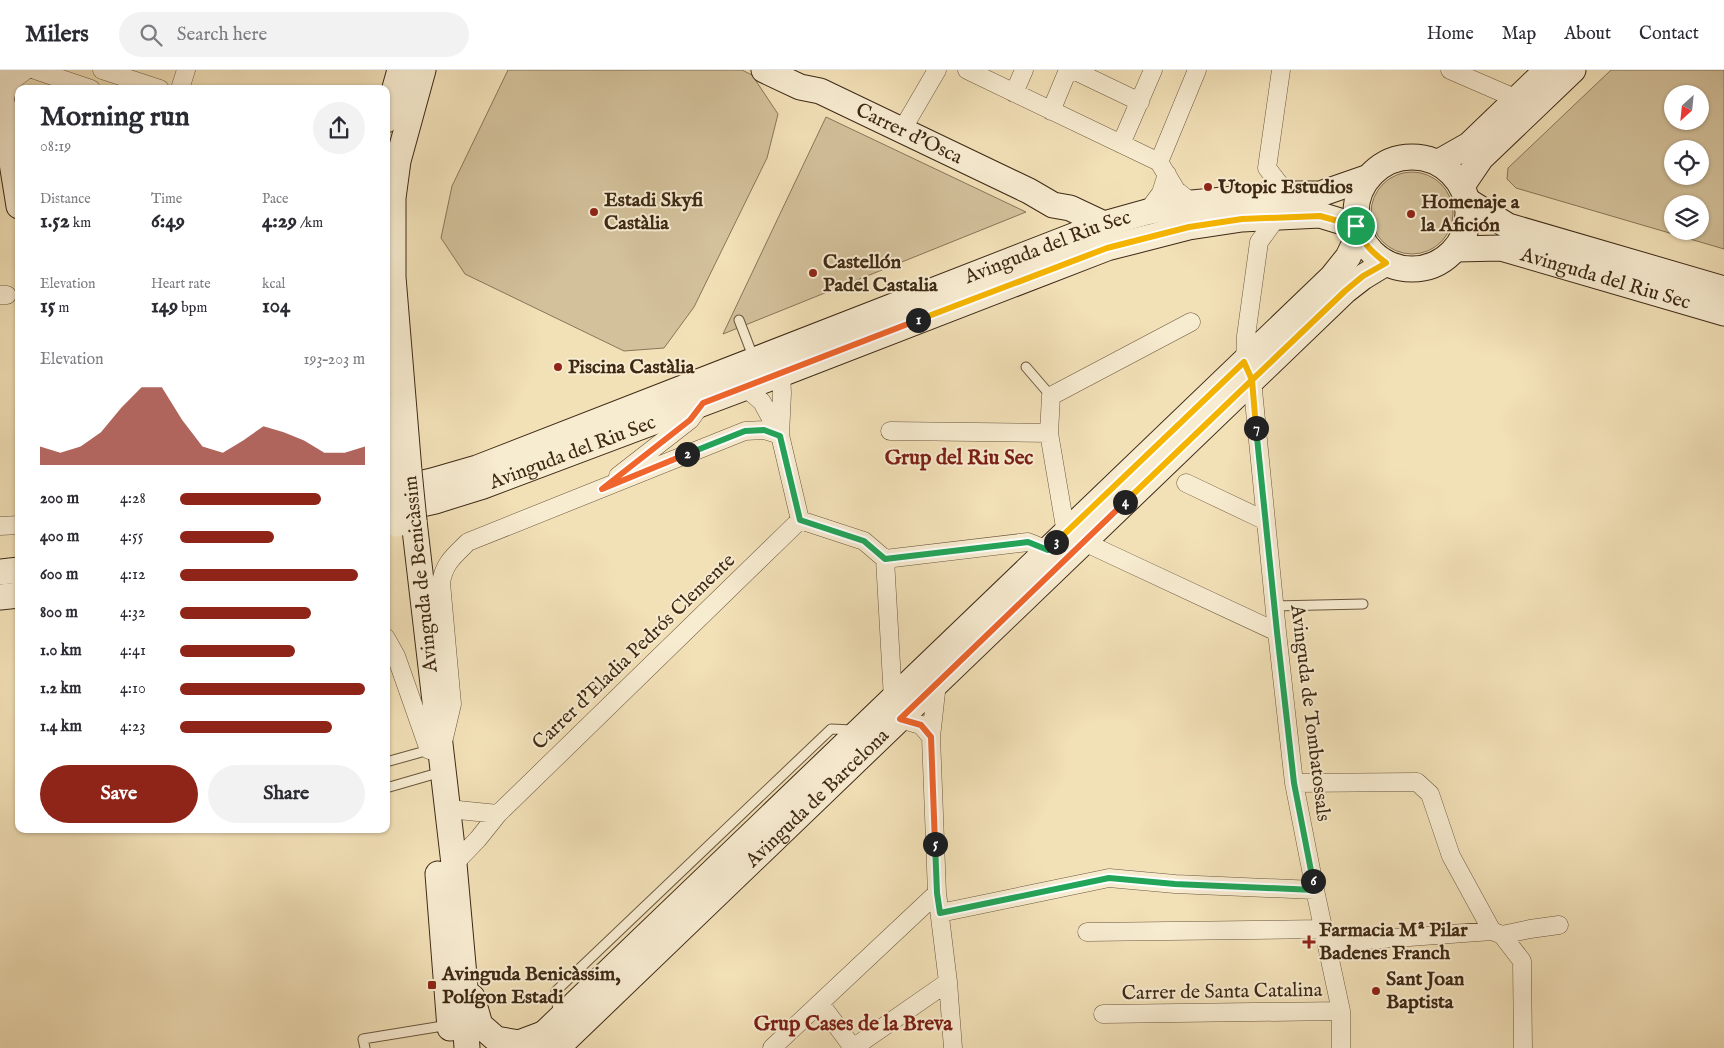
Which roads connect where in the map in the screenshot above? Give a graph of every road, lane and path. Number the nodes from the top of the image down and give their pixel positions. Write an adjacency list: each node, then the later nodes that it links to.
1 (1, 70): 24 (main road)
2 (102, 70): 21 (street)
3 (186, 70): 22 (street)
4 (400, 70): 27 (main road)
5 (423, 70): 66 (main road, Avinguda de Benicàssim)
6 (937, 70): 29 (street)
7 (967, 70): 23 (street)
8 (1024, 70): 23 (street)
9 (1068, 70): 28 (street)
10 (1072, 70): 19 (street)
11 (1153, 70): 26 (street)
12 (1197, 70): 33 (street, Avinguda del Riu Sec)
13 (1281, 70): 36 (street)
14 (1450, 70): 25 (street)
15 (1547, 70): 25 (main road)
16 (1573, 70): 35 (main road)
17 (36, 71): 20 (street); 24 (street)
18 (768, 71): 29 (main road, Carrer d'Osca)
19 (1107, 78): 26 (street)
20 (79, 85)
21 (148, 85)
22 (181, 85)
23 (1014, 93): 28 (street)
24 (1, 98): 31 (main road)
25 (1517, 99): 32 (main road)
26 (1140, 102): 30 (street)
27 (390, 106)
28 (1051, 110): 30 (street)
29 (902, 130): 38 (main road, Carrer d'Osca)
30 (1122, 144): 33 (street)
31 (15, 160)
32 (1439, 162): 34 (main road); 35 (main road)
33 (1163, 168): 37 (street); 39 (street, Avinguda del Riu Sec)
34 (1366, 178): 36 (main road, Avinguda del Riu Sec); 43 (main road)
35 (1465, 193): 46 (main road); 48 (main road, Avinguda del Riu Sec)
36 (1287, 194): 37 (main road, Avinguda del Riu Sec)
37 (1192, 203): 39 (main road, Avinguda del Riu Sec)
38 (1053, 204): 42 (main road, Carrer d'Osca); 45 (main road)
39 (1147, 212): 42 (main road, Avinguda del Riu Sec)
40 (1277, 217): 41 (main road, Avinguda del Riu Sec); 43 (main road, Avinguda del Riu Sec); 44 (street)
41 (1242, 219): 44 (street); 58 (main road, Avinguda del Riu Sec)
42 (1104, 224): 45 (main road, Avinguda del Riu Sec)
43 (1358, 230): 47 (main road); 53 (main road, Avinguda de Barcelona)
44 (1259, 242): 49 (street, Avinguda de Tombatossals)
45 (1047, 245): 55 (main road, Avinguda del Riu Sec)
46 (1456, 249): 47 (main road); 50 (main road, Avinguda del Riu Sec)
47 (1386, 263): 57 (main road, Avinguda de Barcelona)
48 (1724, 289)
49 (1250, 307): 53 (street); 54 (street, Avinguda de Tombatossals)
50 (1724, 313)
51 (739, 320): 55 (lane)
52 (1191, 322): 60 (street)
53 (1272, 326): 54 (street, Avinguda de Barcelona); 57 (main road, Avinguda de Barcelona)
54 (1246, 336): 57 (street, Avinguda de Tombatossals)
55 (754, 359): 66 (main road, Avinguda del Riu Sec)
56 (1026, 367): 60 (lane)
57 (1248, 371): 71 (street, Avinguda de Tombatossals); 74 (main road, Avinguda de Barcelona)
58 (781, 374): 59 (main road, Avinguda del Riu Sec); 65 (street)
59 (745, 387): 61 (main road, Avinguda del Riu Sec); 65 (street)
60 (1050, 396): 63 (street)
61 (703, 403): 68 (street); 69 (main road, Avinguda del Riu Sec)
62 (890, 431): 63 (street)
63 (1049, 433): 74 (street)
64 (390, 435): 66 (main road, Avinguda de Benicàssim)
65 (780, 436): 68 (street); 70 (street)
66 (396, 479): 69 (main road, Avinguda de Benicàssim, bridge)
67 (1186, 483): 71 (street)
68 (602, 489): 88 (street, Avinguda de Benicàssim)
69 (399, 519): 88 (main road, Avinguda de Benicàssim)
70 (800, 520): 76 (street); 94 (street, Carrer d'Eladia Pedrós Clemente)
71 (1266, 521): 82 (street, Avinguda de Tombatossals)
72 (15, 525): 73 (street)
73 (0, 526)
74 (1075, 538): 75 (main road, Avinguda de Barcelona); 83 (street); 85 (main road, Avinguda de Barcelona)
75 (1048, 550): 76 (street); 86 (main road, Avinguda de Barcelona)
76 (885, 559): 86 (street)
77 (15, 570): 78 (main road)
78 (0, 572)
79 (15, 595): 80 (main road)
80 (0, 596)
81 (1363, 604): 82 (lane)
82 (1274, 606): 83 (street, Avinguda de Tombatossals)
83 (1277, 632): 91 (street, Avinguda de Tombatossals)
84 (390, 645): 88 (street)
85 (937, 683): 86 (main road, Avinguda de Barcelona); 87 (street)
86 (896, 709): 87 (street); 109 (main road, Avinguda de Barcelona); 109 (main road, Avinguda de Barcelona)
87 (931, 737): 97 (street)
88 (435, 751): 89 (lane); 90 (main road, Avinguda de Benicàssim); 93 (main road, Avinguda de Benicàssim)
89 (390, 758)
90 (431, 775): 92 (lane); 108 (main road, Avinguda de Benicàssim)
91 (1294, 783): 96 (street, Avinguda de Tombatossals); 101 (street)
92 (390, 787)
93 (448, 809): 94 (street); 95 (main road, Avinguda de Benicàssim)
94 (498, 814): 95 (street, Carrer d'Eladia Pedrós Clemente)
95 (454, 864): 104 (main road, Avinguda de Benicàssim)
96 (1314, 890): 98 (street); 102 (street, Avinguda de Tombatossals)
97 (937, 893): 98 (street); 105 (street)
98 (940, 913): 103 (street)
99 (1559, 925): 101 (street)
100 (1087, 932): 102 (street)
101 (1497, 933): 102 (street); 116 (street)
102 (1324, 936): 106 (street, Avinguda de Tombatossals)
103 (948, 982): 113 (street); 114 (street)
104 (465, 986): 109 (main road, Avinguda de Barcelona); 111 (main road, Avinguda de Benicàssim)
105 (820, 1003): 112 (street); 113 (street)
106 (1341, 1011): 107 (street, Carrer de Santa Catalina); 115 (street, Avinguda de Tombatossals)
107 (1104, 1014)
108 (450, 1037): 110 (lane)
109 (547, 1037)
110 (365, 1048)
111 (467, 1048)
112 (772, 1048)
113 (853, 1048)
114 (953, 1048)
115 (1341, 1048)
116 (1523, 1048)

